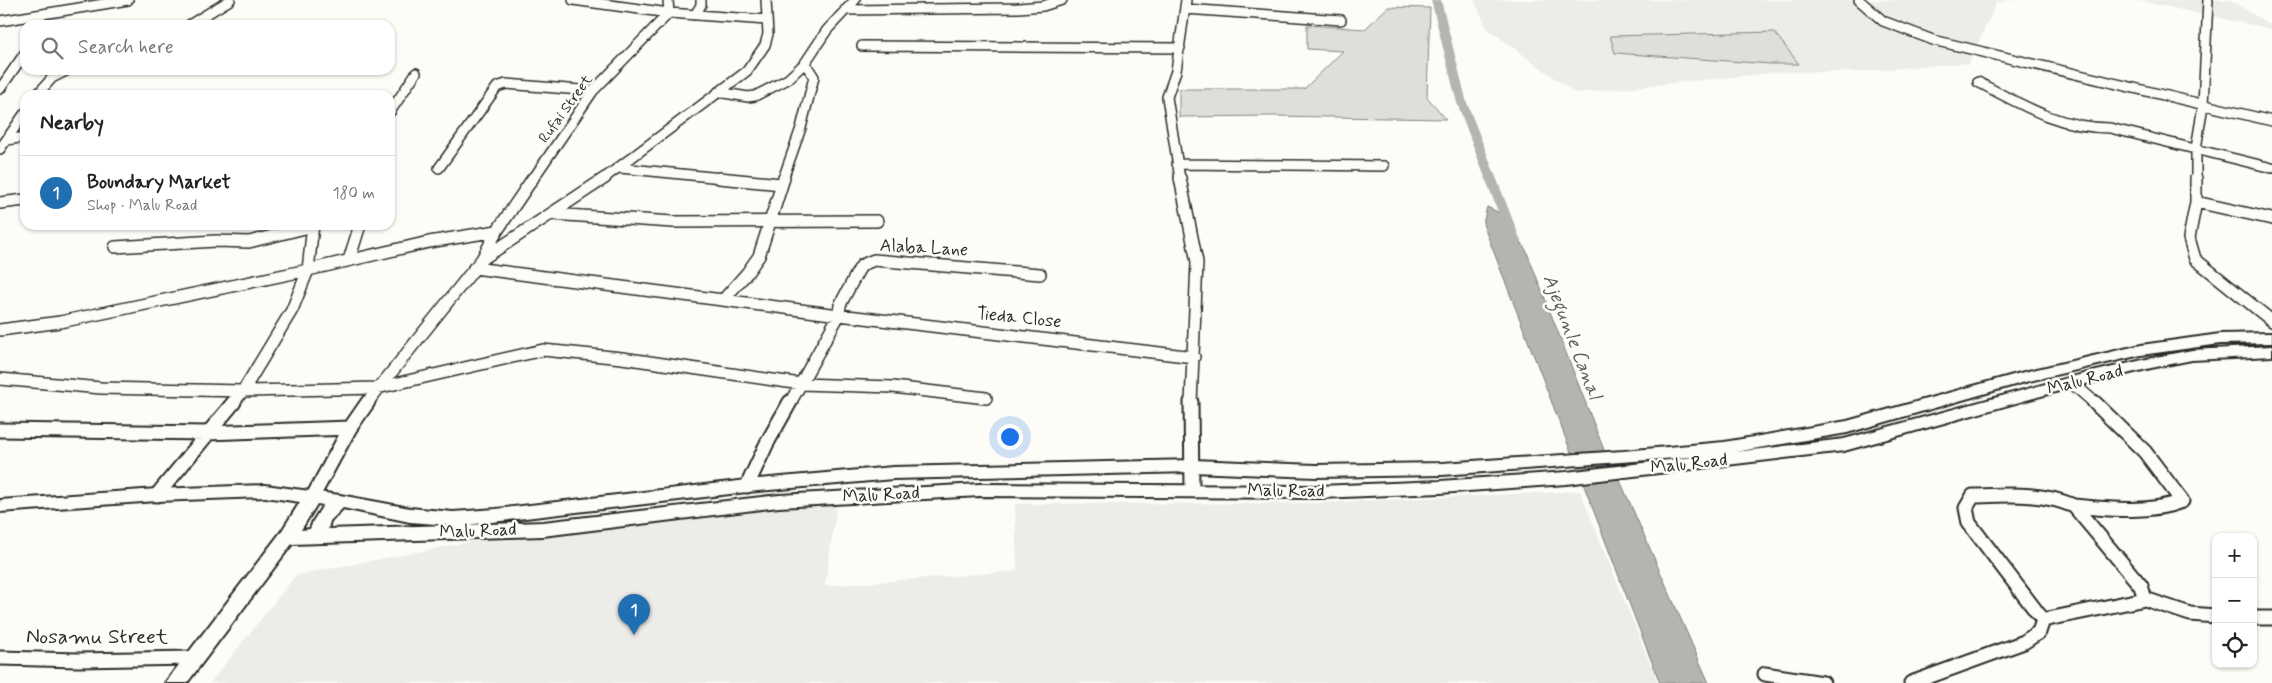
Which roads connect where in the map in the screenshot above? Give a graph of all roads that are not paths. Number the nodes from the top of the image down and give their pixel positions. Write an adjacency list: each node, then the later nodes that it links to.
1 (128, 0): 16 (street)
2 (230, 0): 19 (street)
3 (574, 0): 15 (street)
4 (668, 0): 15 (street)
5 (701, 0): 17 (street)
6 (766, 0): 20 (street)
7 (855, 0): 14 (street)
8 (909, 0): 13 (street)
9 (1062, 0): 13 (street)
10 (1859, 0): 35 (street)
11 (2208, 0): 35 (street)
12 (1185, 5): 21 (street); 24 (street)
13 (906, 9): 14 (street)
14 (845, 10): 26 (street)
15 (669, 13): 17 (street); 32 (street, Rufai Street)
16 (51, 14): 18 (street); 22 (street)
17 (695, 15): 20 (street)
18 (47, 20)
19 (197, 20)
20 (767, 20): 33 (street)
21 (1341, 20)
22 (0, 21)
23 (862, 46): 24 (street)
24 (1180, 48): 42 (street)
25 (20, 60): 30 (street)
26 (805, 63): 33 (street); 47 (street)
27 (416, 73): 34 (street)
28 (58, 75): 31 (street)
29 (1978, 82): 41 (street)
30 (0, 89)
31 (40, 90)
32 (593, 91): 44 (street); 58 (street, Rufai Street)
33 (718, 92): 45 (street)
34 (395, 104)
35 (2203, 104): 37 (street); 41 (street)
36 (20, 121): 39 (street)
37 (2272, 121)
38 (20, 138): 39 (street)
39 (8, 140): 40 (street)
40 (0, 149)
41 (2196, 150): 46 (street); 49 (street)
42 (1177, 164): 43 (street); 70 (street)
43 (1384, 166)
44 (440, 168)
45 (620, 168): 47 (street); 51 (street)
46 (2272, 168)
47 (781, 184): 54 (street)
48 (20, 201): 50 (street)
49 (2196, 202): 52 (street); 66 (street)
50 (0, 203)
51 (551, 214): 54 (street); 61 (street)
52 (2272, 219)
53 (877, 220): 54 (street)
54 (768, 222): 64 (street)
55 (297, 230): 59 (street)
56 (313, 230): 62 (street)
57 (358, 230): 60 (street)
58 (497, 231): 60 (street); 61 (street, Rufai Street)
59 (115, 248)
60 (349, 260): 62 (street)
61 (478, 264): 64 (street, Tieda Close); 75 (street)
62 (308, 270): 67 (street); 76 (street)
63 (1040, 274): 65 (street, Alaba Lane)
64 (724, 299): 65 (street, Tieda Close)
65 (839, 315): 70 (street, Tieda Close); 73 (street, Alaba Lane)
66 (2272, 321)
67 (0, 330)
68 (2272, 338): 74 (main road, Malu Road)
69 (2272, 351): 72 (main road, Malu Road)
70 (1194, 357): 83 (street)
71 (0, 379): 76 (street)
72 (2071, 382): 78 (main road, Malu Road); 92 (street)
73 (801, 384): 75 (street); 77 (street); 85 (street, Alaba Lane)
74 (1996, 385): 78 (main road); 82 (main road, Malu Road)
75 (377, 388): 76 (street); 79 (street)
76 (242, 391): 81 (street)
77 (986, 398)
78 (2015, 399): 82 (main road, Malu Road)
79 (350, 428): 81 (street); 88 (street)
80 (0, 430): 81 (street)
81 (207, 433): 87 (street)
82 (1627, 463): 83 (main road, Malu Road); 86 (main road, Malu Road)
83 (1193, 466): 84 (main road, Malu Road); 86 (street)
84 (784, 482): 85 (main road, Malu Road); 89 (main road)
85 (747, 486): 90 (main road, Malu Road)
86 (1192, 490): 89 (main road, Malu Road)
87 (157, 495): 88 (main road, Malu Road); 91 (main road, Malu Road)
88 (307, 497): 90 (main road, Malu Road); 93 (main road)
89 (779, 501): 94 (main road, Malu Road)
90 (340, 502): 94 (main road)
91 (0, 506)
92 (2074, 506): 95 (street); 99 (street)
93 (288, 537): 94 (main road, Malu Road); 101 (main road)
94 (319, 537)
95 (2145, 599): 96 (street); 99 (street)
96 (2212, 616)
97 (2257, 618): 98 (street)
98 (2272, 618)
99 (2043, 620): 105 (street)
100 (0, 658): 101 (street, Nosamu Street)
101 (193, 658): 103 (main road)
102 (1765, 674): 104 (street)
103 (175, 683)
104 (1823, 683)
105 (1911, 683)

